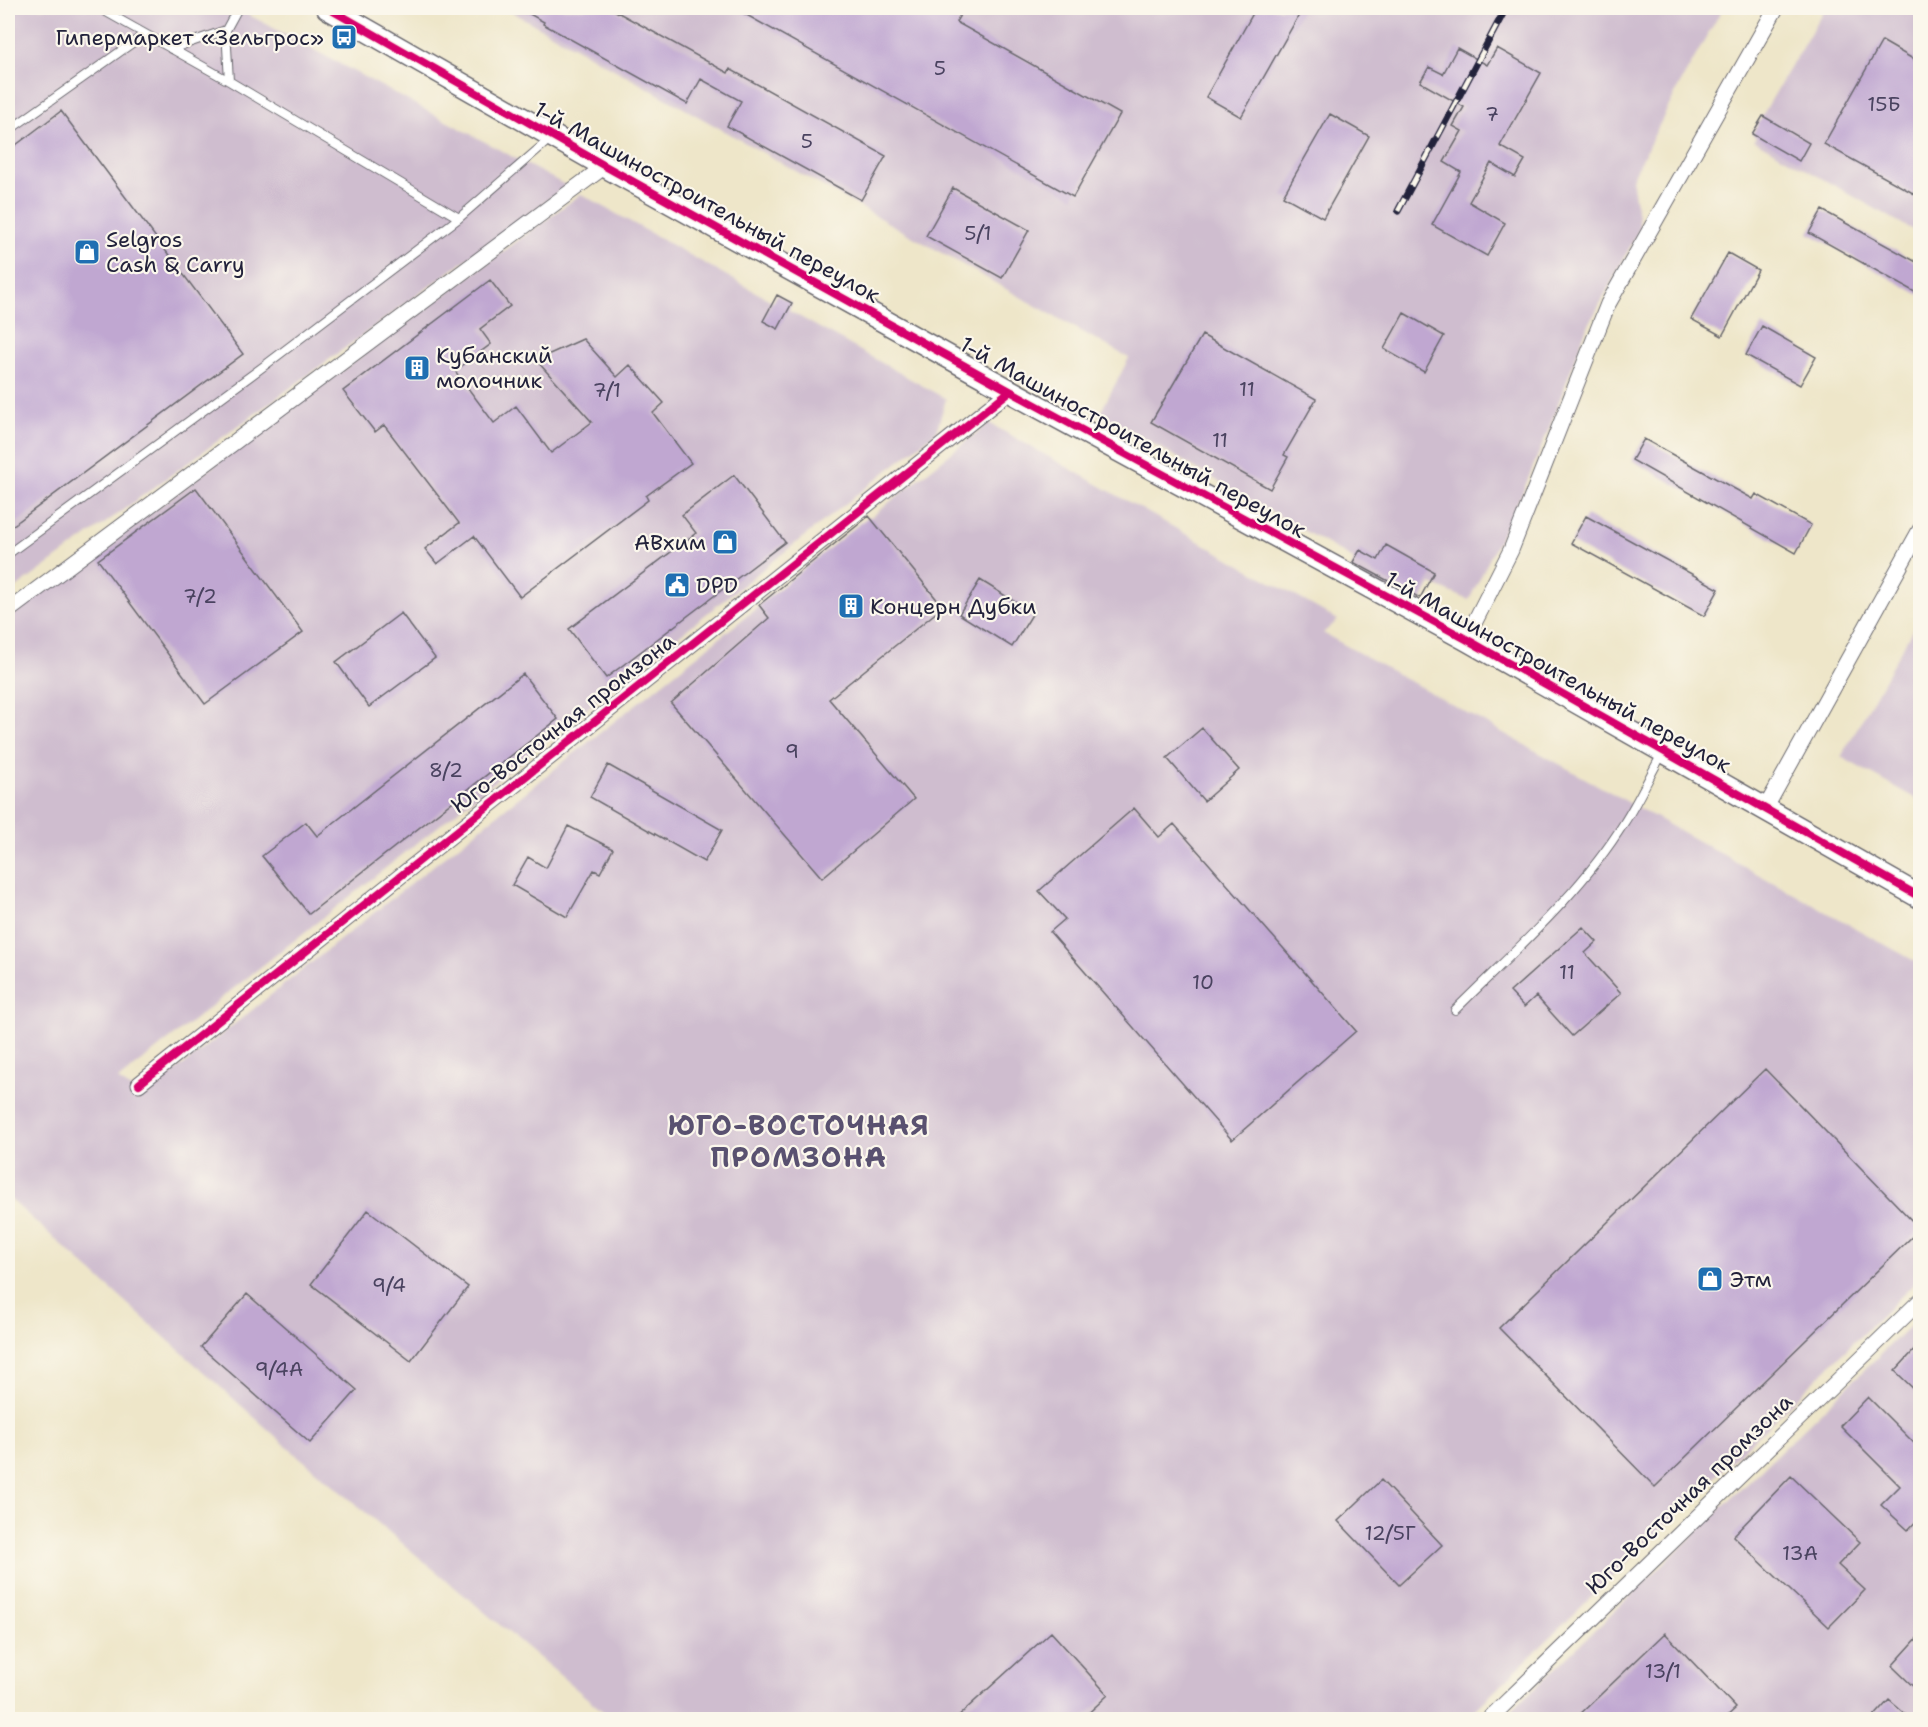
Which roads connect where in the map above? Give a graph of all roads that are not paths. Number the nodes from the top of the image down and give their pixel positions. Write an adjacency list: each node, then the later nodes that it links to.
1 (99, 8): 6 (lane)
2 (238, 8): 5 (lane)
3 (328, 8): 10 (street, 1-й Машиностроительный переулок)
4 (1776, 8): 17 (street)
5 (226, 30): 7 (lane); 8 (lane)
6 (145, 34): 7 (lane); 9 (lane)
7 (171, 49): 8 (lane)
8 (229, 81): 12 (lane)
9 (8, 131)
10 (553, 136): 11 (street, 1-й Машиностроительный переулок); 12 (lane)
11 (605, 166): 13 (street, 1-й Машиностроительный переулок); 16 (street)
12 (459, 218): 15 (lane)
13 (1010, 391): 17 (street, 1-й Машиностроительный переулок); 22 (street, Юго-Восточная промзона)
14 (1920, 530): 19 (street)
15 (8, 554)
16 (8, 611)
17 (1466, 639): 18 (street, 1-й Машиностроительный переулок)
18 (1663, 751): 19 (street, 1-й Машиностроительный переулок); 21 (lane)
19 (1765, 809): 20 (street, 1-й Машиностроительный переулок)
20 (1920, 897)
21 (1455, 1010)
22 (139, 1084)
23 (1920, 1301): 24 (street, Юго-Восточная промзона)
24 (1488, 1719)

